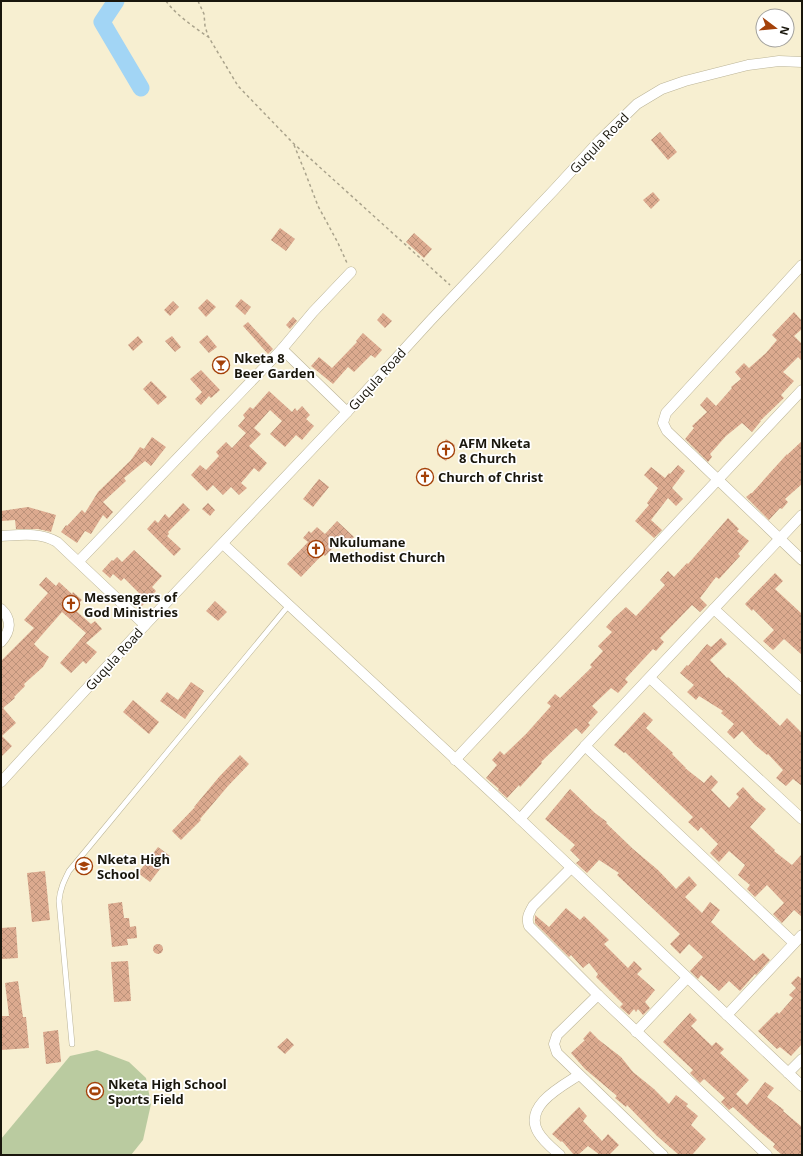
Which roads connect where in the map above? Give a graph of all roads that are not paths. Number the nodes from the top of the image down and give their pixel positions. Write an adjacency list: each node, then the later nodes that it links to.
1 (802, 62): 6 (street, Guqula Road)
2 (802, 265): 7 (street)
3 (351, 272): 4 (street)
4 (282, 348): 6 (street); 13 (street)
5 (802, 390): 7 (street)
6 (347, 412): 11 (street, Guqula Road)
7 (719, 480): 10 (street); 22 (street)
8 (802, 515): 10 (street)
9 (1, 536): 13 (street)
10 (780, 539): 12 (street); 16 (street)
11 (223, 544): 14 (street); 17 (street, Guqula Road)
12 (802, 560)
13 (79, 561): 17 (street)
14 (289, 605): 22 (street); 33 (lane)
15 (1, 609): 18 (street)
16 (714, 609): 19 (street); 20 (street)
17 (145, 625): 23 (street, Guqula Road)
18 (1, 642)
19 (650, 678): 21 (street); 25 (street)
20 (802, 690)
21 (585, 746): 24 (street); 28 (street)
22 (455, 760): 24 (street)
23 (1, 782)
24 (520, 819): 26 (street)
25 (802, 819)
26 (571, 868): 29 (street); 30 (street)
27 (802, 935): 28 (street)
28 (794, 943): 31 (street)
29 (687, 978): 31 (street); 32 (street)
30 (598, 995): 32 (street); 36 (street)
31 (727, 1016): 35 (street)
32 (636, 1032): 40 (street)
33 (72, 1044)
34 (802, 1059): 35 (street)
35 (788, 1073): 37 (street)
36 (579, 1075): 38 (street); 39 (street)
37 (802, 1086)
38 (560, 1155)
39 (663, 1155)
40 (767, 1155)

